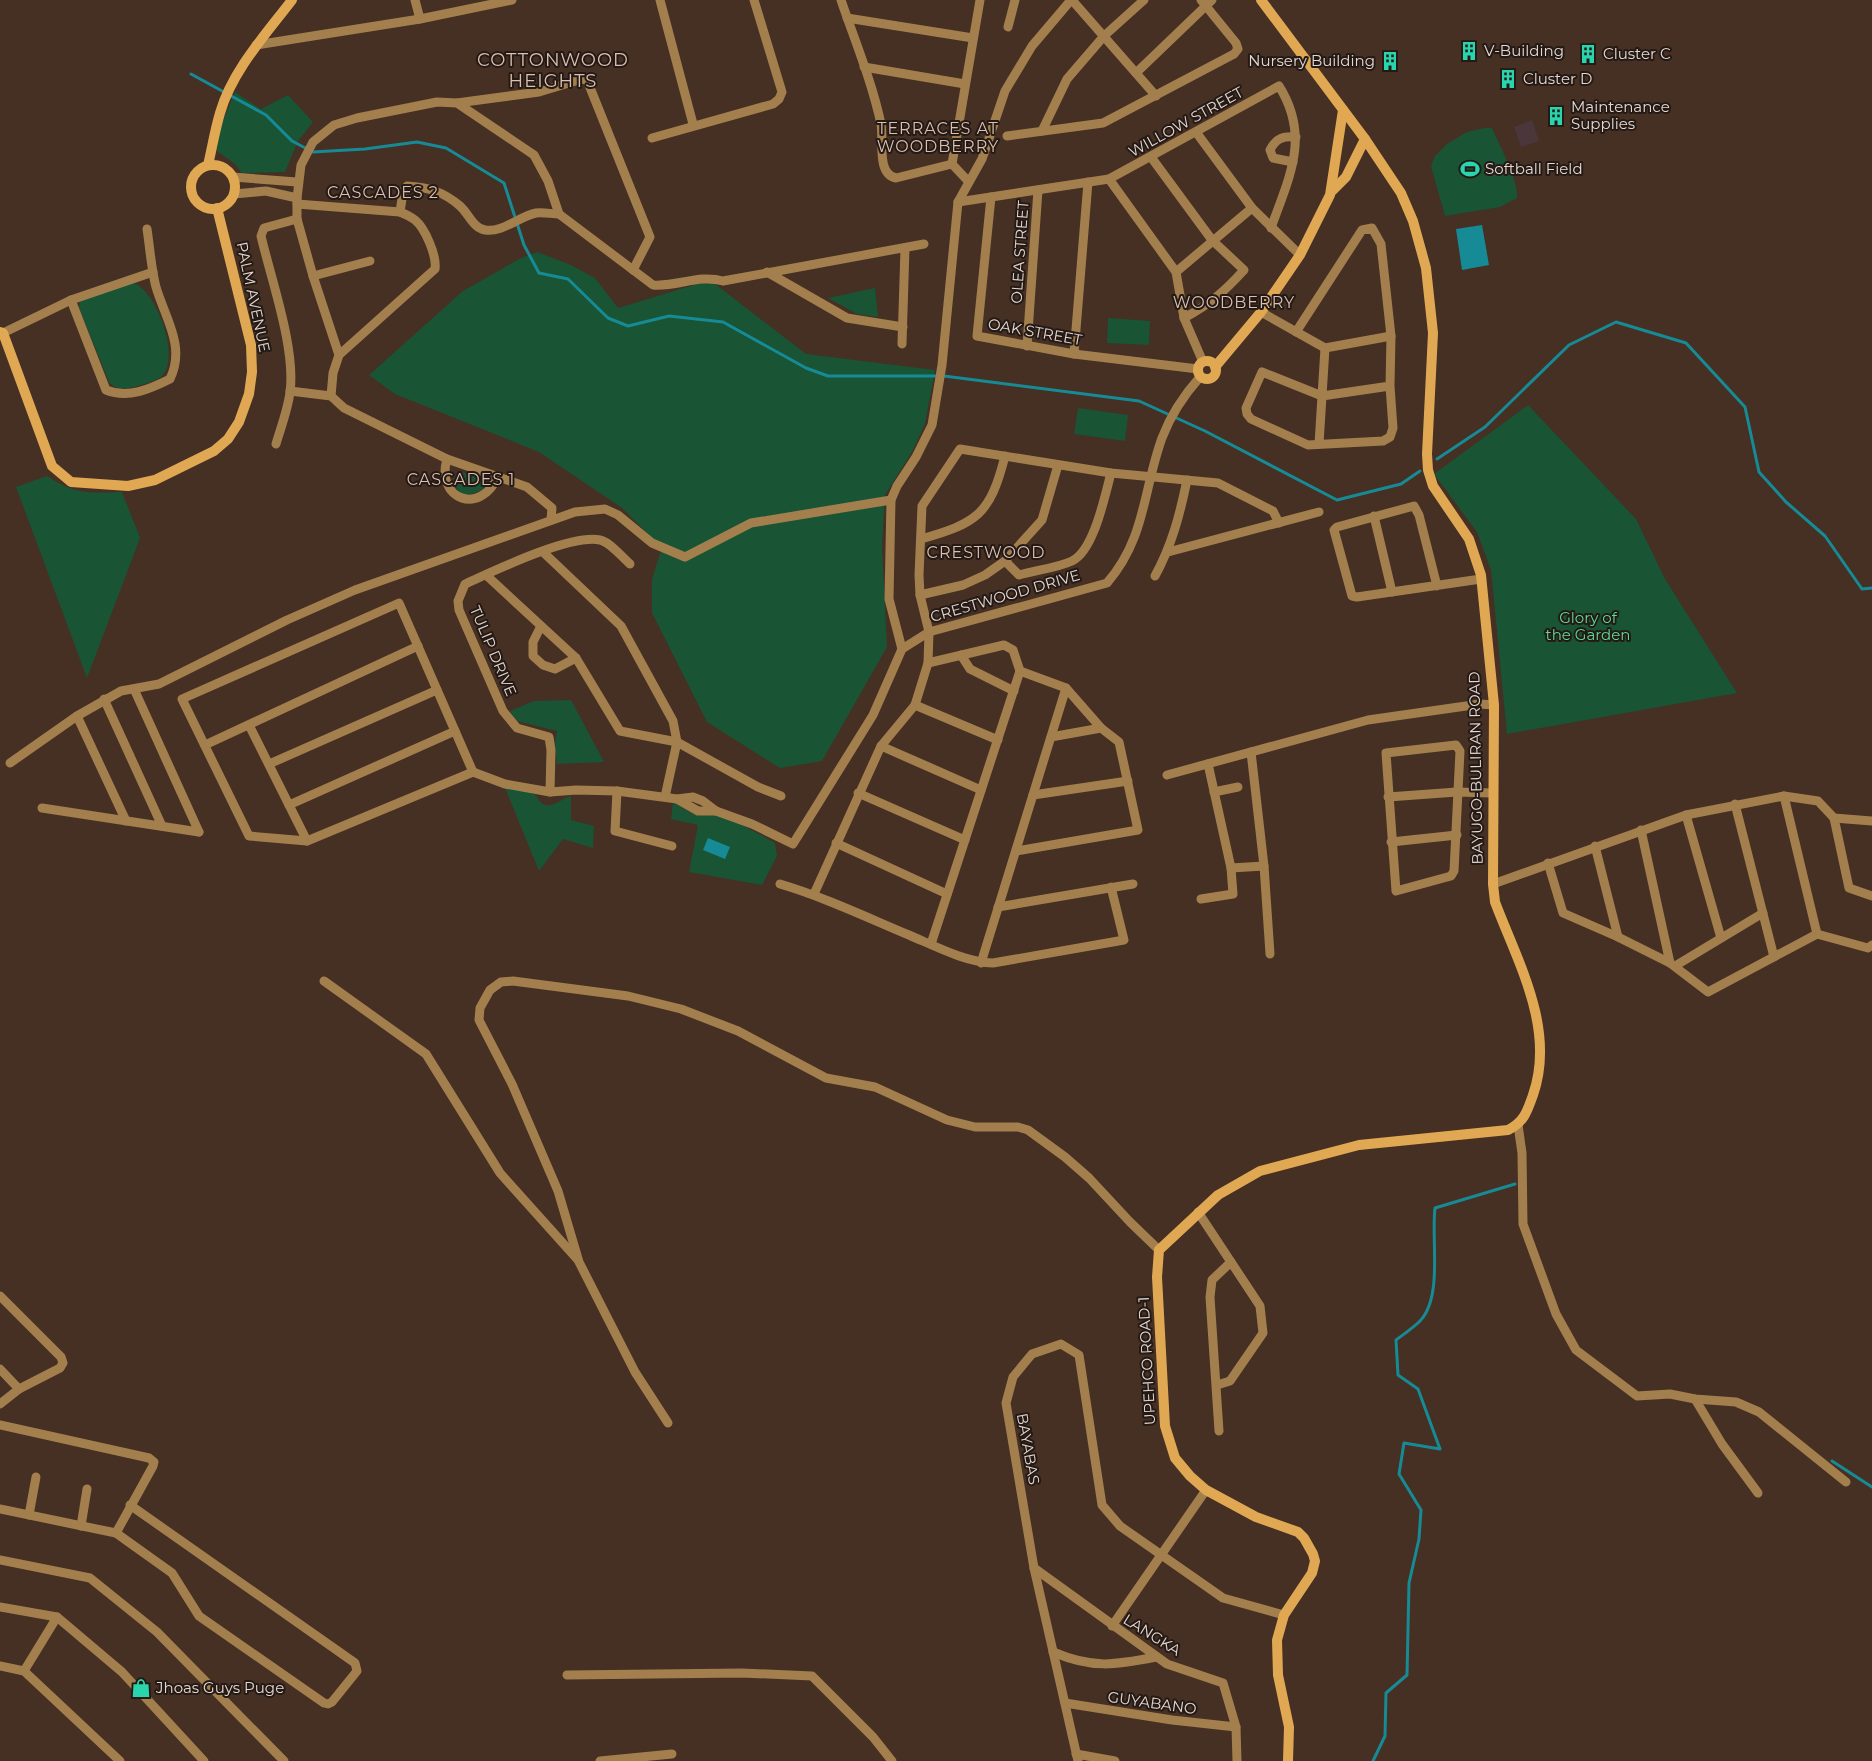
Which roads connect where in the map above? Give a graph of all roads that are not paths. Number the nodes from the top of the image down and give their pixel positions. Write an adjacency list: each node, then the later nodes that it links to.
1 (292, 0): 18 (street)
2 (415, 0): 14 (street)
3 (660, 0): 25 (street)
4 (754, 0): 25 (street)
5 (841, 0): 13 (street)
6 (980, 0): 17 (street)
7 (1015, 0): 15 (street)
8 (1072, 0): 16 (street); 38 (street)
9 (1144, 0): 16 (street)
10 (1261, 0): 24 (street, BAYUGO-BULIRAN ROAD)
11 (506, 1): 14 (street)
12 (1206, 2): 20 (street); 22 (street)
13 (847, 18): 17 (street); 19 (street)
14 (420, 19): 18 (street)
15 (1008, 27)
16 (1104, 36): 20 (street); 26 (street)
17 (973, 38): 21 (street)
18 (256, 45): 35 (street)
19 (864, 67): 21 (street); 34 (street)
20 (1136, 73): 22 (street)
21 (965, 84): 34 (street)
22 (1156, 96): 26 (street)
23 (456, 103): 39 (street); 50 (street); 59 (street)
24 (1343, 110): 31 (street, BAYUGO-BULIRAN ROAD); 42 (street)
25 (693, 124): 30 (street)
26 (1042, 131): 28 (street)
27 (1196, 132): 29 (street, WILLOW STREET); 32 (street, WILLOW STREET); 48 (street)
28 (1007, 136)
29 (1296, 137): 33 (street, WILLOW STREET); 33 (street)
30 (652, 138)
31 (1365, 139): 42 (street); 103 (street, BAYUGO-BULIRAN ROAD)
32 (1150, 157): 37 (street, WILLOW STREET); 54 (street)
33 (1292, 162): 52 (street, WILLOW STREET)
34 (952, 164): 38 (street)
35 (208, 165): 36 (street); 47 (street)
36 (233, 177): 39 (street); 43 (street)
37 (1109, 179): 40 (street, WILLOW STREET); 62 (street)
38 (968, 181): 46 (street)
39 (297, 182): 45 (street)
40 (1088, 182): 41 (street, WILLOW STREET); 74 (street)
41 (1038, 190): 44 (street, WILLOW STREET); 72 (street, OLEA STREET)
42 (1332, 191): 57 (street)
43 (234, 194): 45 (street); 47 (street)
44 (991, 197): 46 (street, WILLOW STREET); 72 (street, OAK STREET)
45 (297, 201): 49 (street); 51 (street)
46 (958, 202): 91 (street)
47 (217, 208): 69 (street, PALM AVENUE)
48 (1252, 208): 52 (street); 54 (street)
49 (400, 212): 50 (street); 75 (street)
50 (560, 214): 59 (street)
51 (298, 219): 63 (street); 79 (street)
52 (1271, 228): 57 (street)
53 (147, 229): 60 (street)
54 (1212, 240): 62 (street); 66 (street)
55 (924, 244): 56 (street)
56 (906, 248): 61 (street); 67 (street)
57 (1300, 255): 65 (street)
58 (370, 261): 63 (street)
59 (633, 270): 61 (street)
60 (153, 272): 64 (street); 64 (street)
61 (767, 272): 67 (street)
62 (1176, 272): 66 (street)
63 (313, 276): 75 (street)
64 (71, 300): 69 (street)
65 (1262, 312): 68 (street); 76 (street)
66 (1184, 318): 77 (street)
67 (903, 327): 71 (street)
68 (1296, 332): 70 (street); 73 (street)
69 (2, 333)
70 (1391, 336): 73 (street); 78 (street)
71 (902, 344)
72 (1027, 346): 74 (street, OAK STREET)
73 (1325, 348): 81 (street)
74 (1074, 354): 77 (street, OAK STREET)
75 (339, 355): 80 (street)
76 (1215, 367): 77 (street); 77 (street)
77 (1200, 369): 89 (street, CRESTWOOD DRIVE)
78 (1390, 386): 81 (street); 83 (street)
79 (290, 391): 80 (street); 82 (street)
80 (331, 396): 85 (street)
81 (1322, 396): 83 (street); 83 (street)
82 (276, 444)
83 (1319, 444)
84 (1005, 456): 86 (street); 96 (street); 96 (street)
85 (447, 459): 88 (street); 88 (street)
86 (1058, 465): 87 (street); 99 (street)
87 (1111, 473): 89 (street); 99 (street)
88 (498, 476): 94 (street)
89 (1151, 478): 90 (street); 108 (street, CRESTWOOD DRIVE)
90 (1187, 480): 95 (street); 98 (street)
91 (891, 500): 94 (street); 110 (street)
92 (1320, 512): 95 (street)
93 (1374, 516): 104 (street); 105 (street); 105 (street)
94 (552, 520): 116 (street)
95 (1279, 523): 98 (street)
96 (920, 540): 106 (street)
97 (543, 552): 100 (street, TULIP DRIVE); 101 (street, TULIP DRIVE); 128 (street)
98 (1168, 552): 102 (street)
99 (1005, 561): 106 (street)
100 (630, 564)
101 (486, 575): 107 (street); 141 (street, TULIP DRIVE)
102 (1155, 576)
103 (1481, 579): 104 (street); 121 (street, BAYUGO-BULIRAN ROAD)
104 (1437, 586): 105 (street)
105 (1392, 592)
106 (920, 595): 108 (street)
107 (541, 626): 112 (street); 112 (street)
108 (929, 632): 110 (street, CRESTWOOD DRIVE); 113 (street)
109 (418, 646): 117 (street); 123 (street); 129 (street)
110 (902, 649): 149 (street)
111 (961, 655): 113 (street); 114 (street); 118 (street)
112 (576, 658): 128 (street)
113 (928, 663): 120 (street)
114 (1020, 672): 115 (street); 118 (street)
115 (1066, 688): 124 (street); 126 (street)
116 (134, 689): 119 (street); 158 (street)
117 (437, 690): 125 (street); 133 (street)
118 (1014, 690): 127 (street)
119 (104, 699): 122 (street); 158 (street)
120 (915, 705): 127 (street); 130 (street)
121 (1494, 705): 131 (street); 145 (street, BAYUGO-BULIRAN ROAD)
122 (77, 716): 132 (street); 156 (street)
123 (249, 725): 129 (street); 133 (street)
124 (1101, 728): 126 (street); 137 (street)
125 (455, 731): 135 (street); 152 (street)
126 (1051, 737): 146 (street)
127 (998, 740): 139 (street)
128 (677, 742): 147 (street); 149 (street)
129 (205, 745): 162 (street)
130 (881, 746): 139 (street); 144 (street)
131 (1251, 752): 134 (street); 169 (street)
132 (10, 763)
133 (269, 764): 152 (street)
134 (1208, 764): 136 (street); 142 (street)
135 (474, 772): 141 (street); 162 (street)
136 (1167, 775)
137 (1128, 781): 146 (street); 167 (street)
138 (1238, 787): 142 (street)
139 (981, 790): 161 (street)
140 (616, 791): 141 (street); 149 (street); 165 (street)
141 (550, 792)
142 (1214, 792): 170 (street)
143 (1459, 792): 145 (street); 150 (street); 150 (street); 160 (street)
144 (858, 793): 161 (street); 163 (street)
145 (1492, 793): 173 (street, BAYUGO-BULIRAN ROAD)
146 (1033, 795): 167 (street)
147 (781, 796)
148 (1784, 796): 151 (street); 155 (street); 181 (street)
149 (665, 797)
150 (1388, 797): 164 (street)
151 (1735, 804): 154 (street); 180 (street)
152 (289, 805): 162 (street)
153 (42, 808): 156 (street)
154 (1686, 815): 159 (street); 183 (street)
155 (1834, 818): 157 (street); 177 (street)
156 (126, 821): 158 (street)
157 (1872, 821)
158 (162, 826)
159 (1641, 830): 166 (street); 189 (street)
160 (1457, 835): 164 (street); 164 (street)
161 (965, 840): 176 (street)
162 (307, 841)
163 (836, 842): 175 (street); 176 (street)
164 (1391, 842)
165 (672, 846)
166 (1595, 846): 168 (street); 182 (street)
167 (1016, 851): 179 (street)
168 (1548, 863): 173 (street); 182 (street)
169 (1264, 866): 170 (street); 186 (street)
170 (1231, 868): 178 (street)
171 (780, 884): 175 (street)
172 (1133, 884): 174 (street)
173 (1493, 884): 191 (street, BAYUGO-BULIRAN ROAD)
174 (1111, 887): 179 (street); 188 (street)
175 (814, 894): 184 (street)
176 (947, 894): 184 (street)
177 (1872, 896)
178 (1201, 899)
179 (998, 907): 188 (street)
180 (1763, 914): 183 (street); 187 (street)
181 (1818, 934): 185 (street); 187 (street)
182 (1618, 937): 189 (street)
183 (1721, 938): 189 (street)
184 (931, 944): 188 (street)
185 (1872, 945)
186 (1270, 954)
187 (1774, 957): 189 (street)
188 (981, 962)
189 (1672, 965)
190 (324, 981): 194 (street)
191 (1518, 1125): 192 (street); 200 (street)
192 (1198, 1212): 193 (street); 195 (street)
193 (1159, 1250): 194 (street); 208 (street, UPEHCO ROAD-1)
194 (579, 1262): 202 (street)
195 (1231, 1262): 198 (street); 198 (street)
196 (0, 1296): 199 (street)
197 (0, 1369): 199 (street)
198 (1217, 1385): 204 (street)
199 (19, 1389): 201 (street)
200 (1695, 1399): 206 (street); 209 (street)
201 (0, 1404)
202 (668, 1423)
203 (0, 1425): 210 (street)
204 (1219, 1431)
205 (36, 1477): 212 (street)
206 (1846, 1482)
207 (87, 1489): 213 (street)
208 (1206, 1490): 215 (street); 219 (street, UPEHCO ROAD-1)
209 (1758, 1493)
210 (130, 1505): 214 (street); 214 (street)
211 (0, 1509): 212 (street)
212 (29, 1515): 213 (street)
213 (81, 1526): 214 (street)
214 (116, 1533)
215 (1162, 1555): 217 (street, BAYABAS); 219 (street, BAYABAS); 221 (street)
216 (0, 1560): 233 (street)
217 (1034, 1568): 221 (street, LANGKA); 222 (street, BAYABAS)
218 (0, 1607): 220 (street)
219 (1284, 1615): 238 (street, UPEHCO ROAD-1)
220 (57, 1617): 225 (street); 232 (street)
221 (1112, 1626): 223 (street, LANGKA)
222 (1053, 1652): 223 (street); 227 (street, BAYABAS)
223 (1156, 1657): 228 (street, LANGKA)
224 (0, 1666): 225 (street)
225 (24, 1671): 231 (street)
226 (567, 1675): 235 (street)
227 (1065, 1704): 228 (street, GUYABANO); 230 (street, BAYABAS)
228 (1236, 1727): 237 (street, LANGKA)
229 (672, 1754): 234 (street)
230 (1077, 1758): 236 (street)
231 (120, 1761)
232 (204, 1761)
233 (284, 1761)
234 (600, 1761)
235 (892, 1761)
236 (1115, 1761)
237 (1237, 1761)
238 (1288, 1761)

